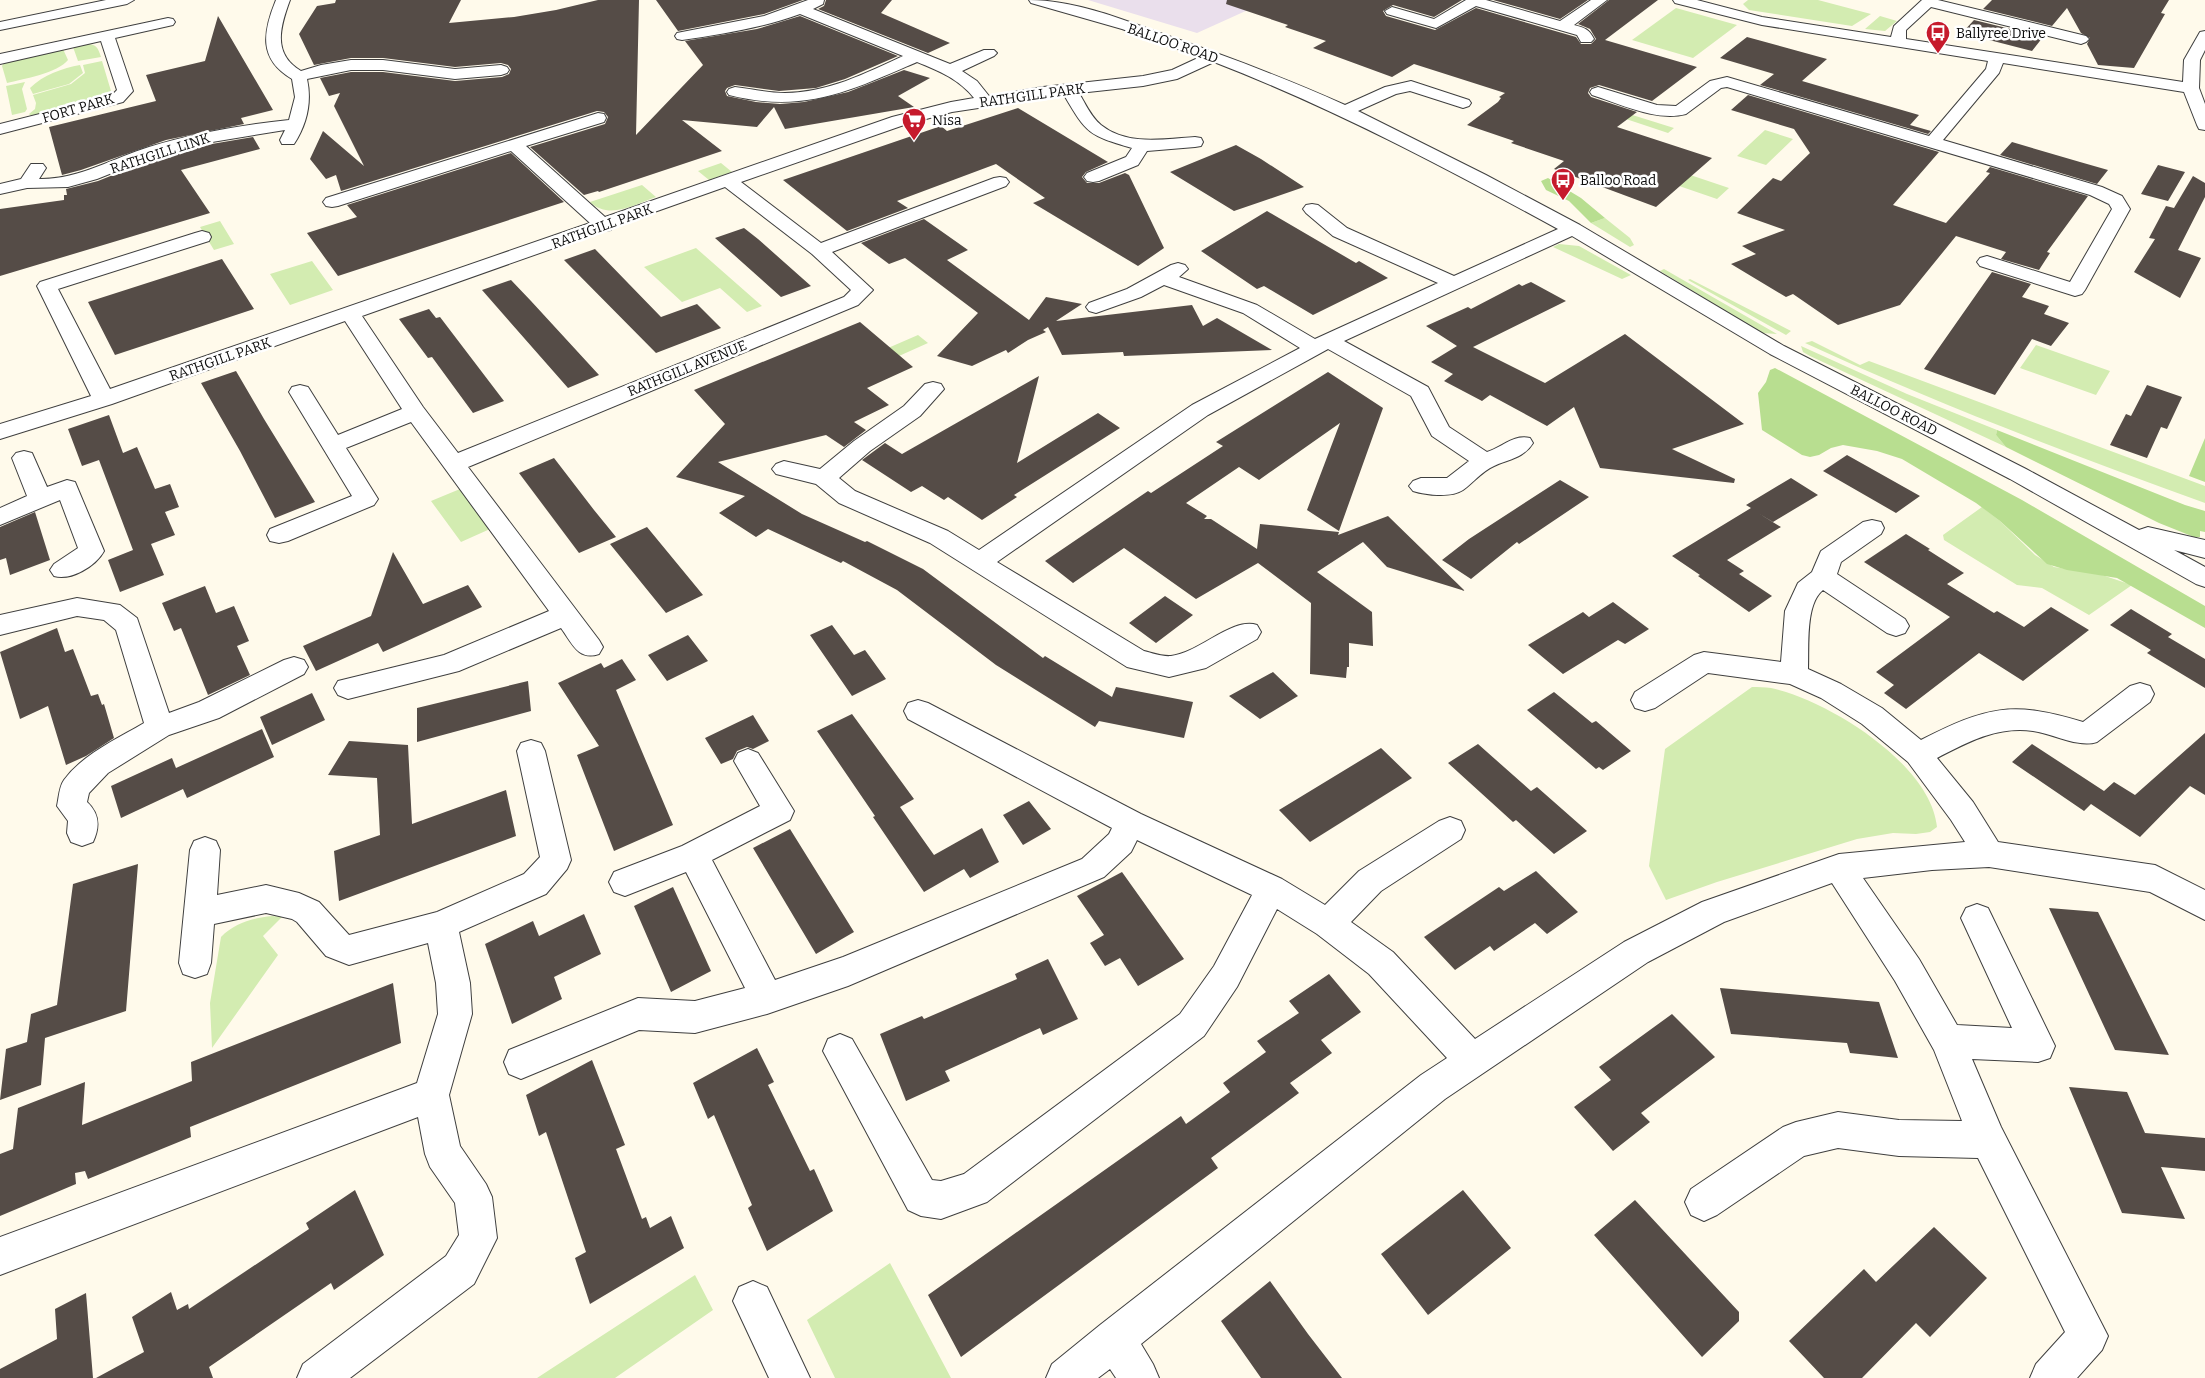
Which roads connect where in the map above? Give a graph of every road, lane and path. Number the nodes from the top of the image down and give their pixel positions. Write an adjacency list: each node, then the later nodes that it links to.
1 (48, 0): 13 (street)
2 (127, 0): 13 (street)
3 (283, 0): 32 (street)
4 (821, 0): 10 (street)
5 (1036, 0): 27 (street, BALLOO ROAD)
6 (1600, 0): 17 (street)
7 (1680, 0): 12 (street)
8 (1732, 0): 12 (street)
9 (1929, 1): 21 (street); 23 (street)
10 (801, 9): 20 (street); 26 (street)
11 (1392, 11): 17 (street)
12 (1719, 11): 23 (street)
13 (52, 15): 16 (street)
14 (682, 21): 20 (street)
15 (168, 22): 19 (street)
16 (0, 26)
17 (1563, 26): 22 (street)
18 (2205, 34): 34 (street)
19 (106, 35): 29 (street); 43 (street, FORT PARK)
20 (682, 36): 25 (street)
21 (2083, 37)
22 (1586, 39)
23 (1898, 42): 28 (street)
24 (969, 44): 31 (street)
25 (670, 47)
26 (918, 56): 31 (street); 33 (street)
27 (1213, 56): 35 (street, RATHGILL PARK); 39 (street, BALLOO ROAD)
28 (1997, 57): 34 (street); 46 (street)
29 (0, 59)
30 (501, 70): 32 (street)
31 (950, 70): 37 (street)
32 (298, 77): 41 (street)
33 (746, 79)
34 (2192, 88): 42 (street)
35 (1069, 90): 37 (street, RATHGILL PARK); 48 (street)
36 (1598, 92): 46 (street)
37 (984, 101): 51 (street, RATHGILL PARK)
38 (1463, 103): 39 (street)
39 (1345, 110): 58 (street, BALLOO ROAD)
40 (598, 118): 47 (street)
41 (296, 124): 44 (street); 53 (street, RATHGILL LINK)
42 (2205, 125)
43 (0, 128)
44 (287, 141)
45 (1195, 142): 48 (street)
46 (1932, 143): 61 (street)
47 (514, 144): 55 (street); 57 (street)
48 (1142, 146): 50 (street)
49 (38, 167): 53 (street)
50 (1093, 176)
51 (728, 181): 57 (street, RATHGILL PARK); 60 (street, RATHGILL AVENUE)
52 (1000, 182): 60 (street)
53 (26, 183): 54 (street, RATHGILL LINK)
54 (0, 189)
55 (332, 202)
56 (1312, 209): 64 (street)
57 (604, 226): 66 (street, RATHGILL PARK)
58 (1573, 230): 64 (street); 83 (street, BALLOO ROAD)
59 (202, 237): 70 (street)
60 (818, 250): 77 (street, RATHGILL AVENUE)
61 (1988, 262)
62 (1184, 265): 63 (street)
63 (1164, 278): 65 (street); 67 (street)
64 (1455, 284): 67 (street)
65 (1096, 307)
66 (350, 313): 70 (street, RATHGILL PARK); 71 (street)
67 (1322, 344): 76 (street); 87 (street)
68 (933, 389): 79 (street)
69 (300, 392): 74 (street)
70 (104, 399): 72 (street, RATHGILL PARK)
71 (414, 412): 74 (street); 77 (street)
72 (0, 432)
73 (1522, 443): 76 (street)
74 (333, 445): 85 (street)
75 (24, 458): 81 (street)
76 (1484, 461): 80 (street)
77 (453, 464): 91 (street)
78 (784, 469): 79 (street)
79 (824, 478): 87 (street)
80 (1421, 486)
81 (40, 500): 82 (street); 88 (street)
82 (0, 517)
83 (2113, 526): 86 (street); 90 (street, BALLOO ROAD)
84 (1872, 528): 89 (street)
85 (280, 535)
86 (2205, 549)
87 (979, 562): 94 (street)
88 (63, 570)
89 (1823, 577): 93 (street); 97 (street)
90 (2205, 578)
91 (566, 615): 95 (street); 98 (street)
92 (0, 625): 102 (street)
93 (1896, 626)
94 (1248, 632)
95 (590, 647)
96 (294, 667): 102 (street)
97 (1794, 674): 100 (street); 104 (street)
98 (348, 688)
99 (2140, 694): 104 (street)
100 (1645, 700)
101 (918, 711): 106 (street)
102 (159, 727): 108 (street)
103 (531, 751): 119 (street)
104 (1918, 754): 110 (street)
105 (748, 761): 111 (street)
106 (1130, 823): 114 (street); 121 (street)
107 (1450, 830): 118 (street)
108 (82, 834)
109 (205, 850): 116 (street)
110 (1989, 854): 112 (street); 115 (street)
111 (693, 855): 113 (street); 121 (street)
112 (1839, 867): 122 (street); 124 (street)
113 (625, 882)
114 (1271, 889): 118 (street); 123 (street)
115 (2205, 906)
116 (200, 914): 119 (street); 120 (street)
117 (1977, 918): 122 (street)
118 (1328, 924): 124 (street)
119 (441, 925): 126 (street)
120 (195, 963)
121 (767, 998): 125 (street)
122 (1947, 1041): 127 (street)
123 (840, 1051)
124 (1472, 1060): 131 (street)
125 (521, 1062)
126 (431, 1095): 129 (street); 132 (street)
127 (1988, 1140): 128 (street); 136 (street)
128 (1704, 1202)
129 (0, 1256)
130 (753, 1301): 133 (street)
131 (1114, 1339): 134 (street); 135 (street)
132 (317, 1378)
133 (790, 1378)
134 (1066, 1378)
135 (1139, 1378)
136 (2050, 1378)

